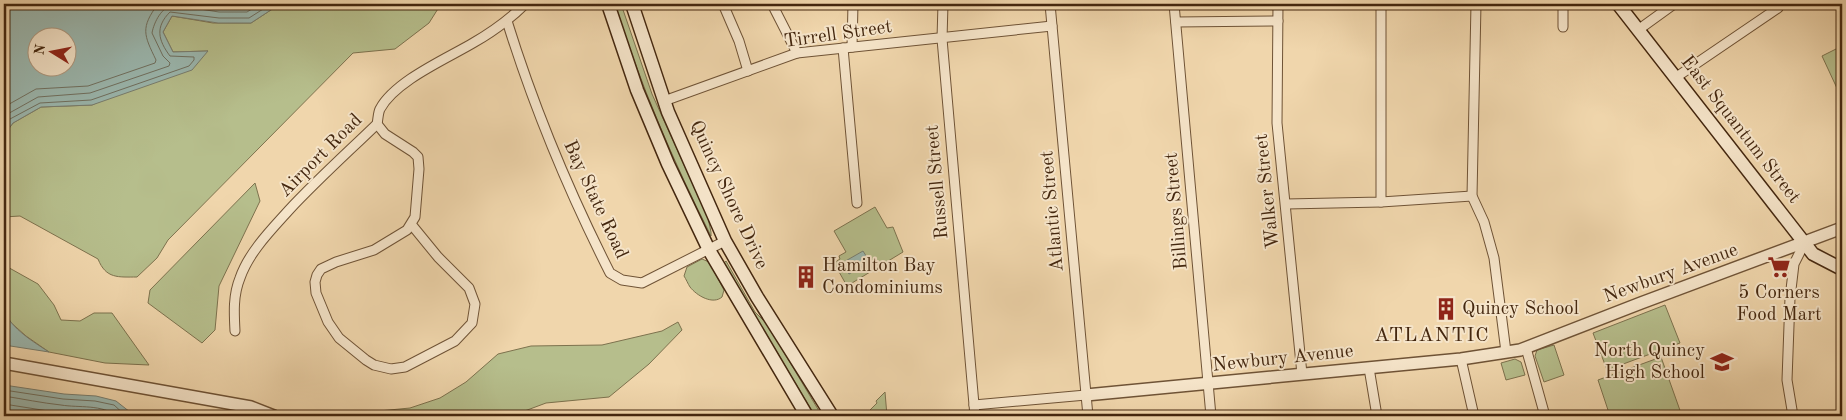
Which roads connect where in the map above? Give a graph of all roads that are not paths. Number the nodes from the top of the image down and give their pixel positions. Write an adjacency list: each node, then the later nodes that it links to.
1 (525, 4): 17 (street, Airport Road)
2 (608, 4): 38 (main road, Quincy Shore Drive)
3 (632, 4): 28 (main road, Quincy Shore Drive)
4 (722, 4): 26 (street)
5 (772, 4): 25 (street)
6 (853, 4): 24 (street)
7 (943, 4): 23 (street, Russell Street)
8 (1050, 4): 20 (street, Atlantic Street)
9 (1174, 4): 19 (street, Billings Street)
10 (1278, 4): 18 (street, Walker Street)
11 (1381, 4): 31 (street)
12 (1476, 4): 30 (street)
13 (1563, 4): 21 (street)
14 (1618, 4): 22 (main road, East Squantum Street)
15 (1674, 4): 22 (street)
16 (1777, 6): 27 (street)
17 (507, 21): 29 (street, Airport Road); 38 (street, Bay State Road)
18 (1278, 21): 19 (street); 33 (street, Walker Street)
19 (1176, 22): 47 (street, Billings Street)
20 (1052, 26): 23 (street, Tirrell Street); 48 (street, Atlantic Street)
21 (1563, 28)
22 (1638, 30): 27 (main road, East Squantum Street)
23 (942, 39): 24 (street, Tirrell Street); 49 (street, Russell Street)
24 (848, 48): 25 (street, Tirrell Street); 32 (street)
25 (797, 53): 26 (street, Tirrell Street)
26 (748, 70): 28 (street, Tirrell Street)
27 (1675, 78): 37 (main road, East Squantum Street)
28 (664, 101): 36 (main road, Quincy Shore Drive)
29 (377, 124): 34 (street); 40 (street, Airport Road)
30 (1472, 196): 31 (street); 42 (street)
31 (1381, 202): 33 (street)
32 (857, 203)
33 (1286, 204): 46 (street, Walker Street)
34 (410, 224): 34 (street)
35 (1842, 228): 37 (street, Newbury Avenue)
36 (725, 241): 38 (street, Bay State Road); 52 (main road, Quincy Shore Drive)
37 (1805, 242): 39 (main road, East Squantum Street); 41 (street, Newbury Avenue); 59 (street)
38 (709, 250): 51 (main road, Quincy Shore Drive)
39 (1842, 269)
40 (235, 331)
41 (1526, 348): 42 (street, Newbury Avenue); 58 (street)
42 (1506, 352): 43 (street, Newbury Avenue)
43 (1461, 359): 45 (street, Newbury Avenue); 57 (street)
44 (4, 363): 50 (street)
45 (1370, 368): 46 (street, Newbury Avenue); 56 (street)
46 (1302, 374): 47 (street, Newbury Avenue)
47 (1208, 384): 48 (street, Newbury Avenue); 55 (street, Billings Street)
48 (1086, 395): 49 (street, Newbury Avenue); 54 (street, Atlantic Street)
49 (974, 405): 53 (street, Russell Street)
50 (274, 416)
51 (807, 416)
52 (832, 416)
53 (975, 416)
54 (1088, 416)
55 (1211, 416)
56 (1377, 416)
57 (1474, 416)
58 (1545, 416)
59 (1793, 416)

